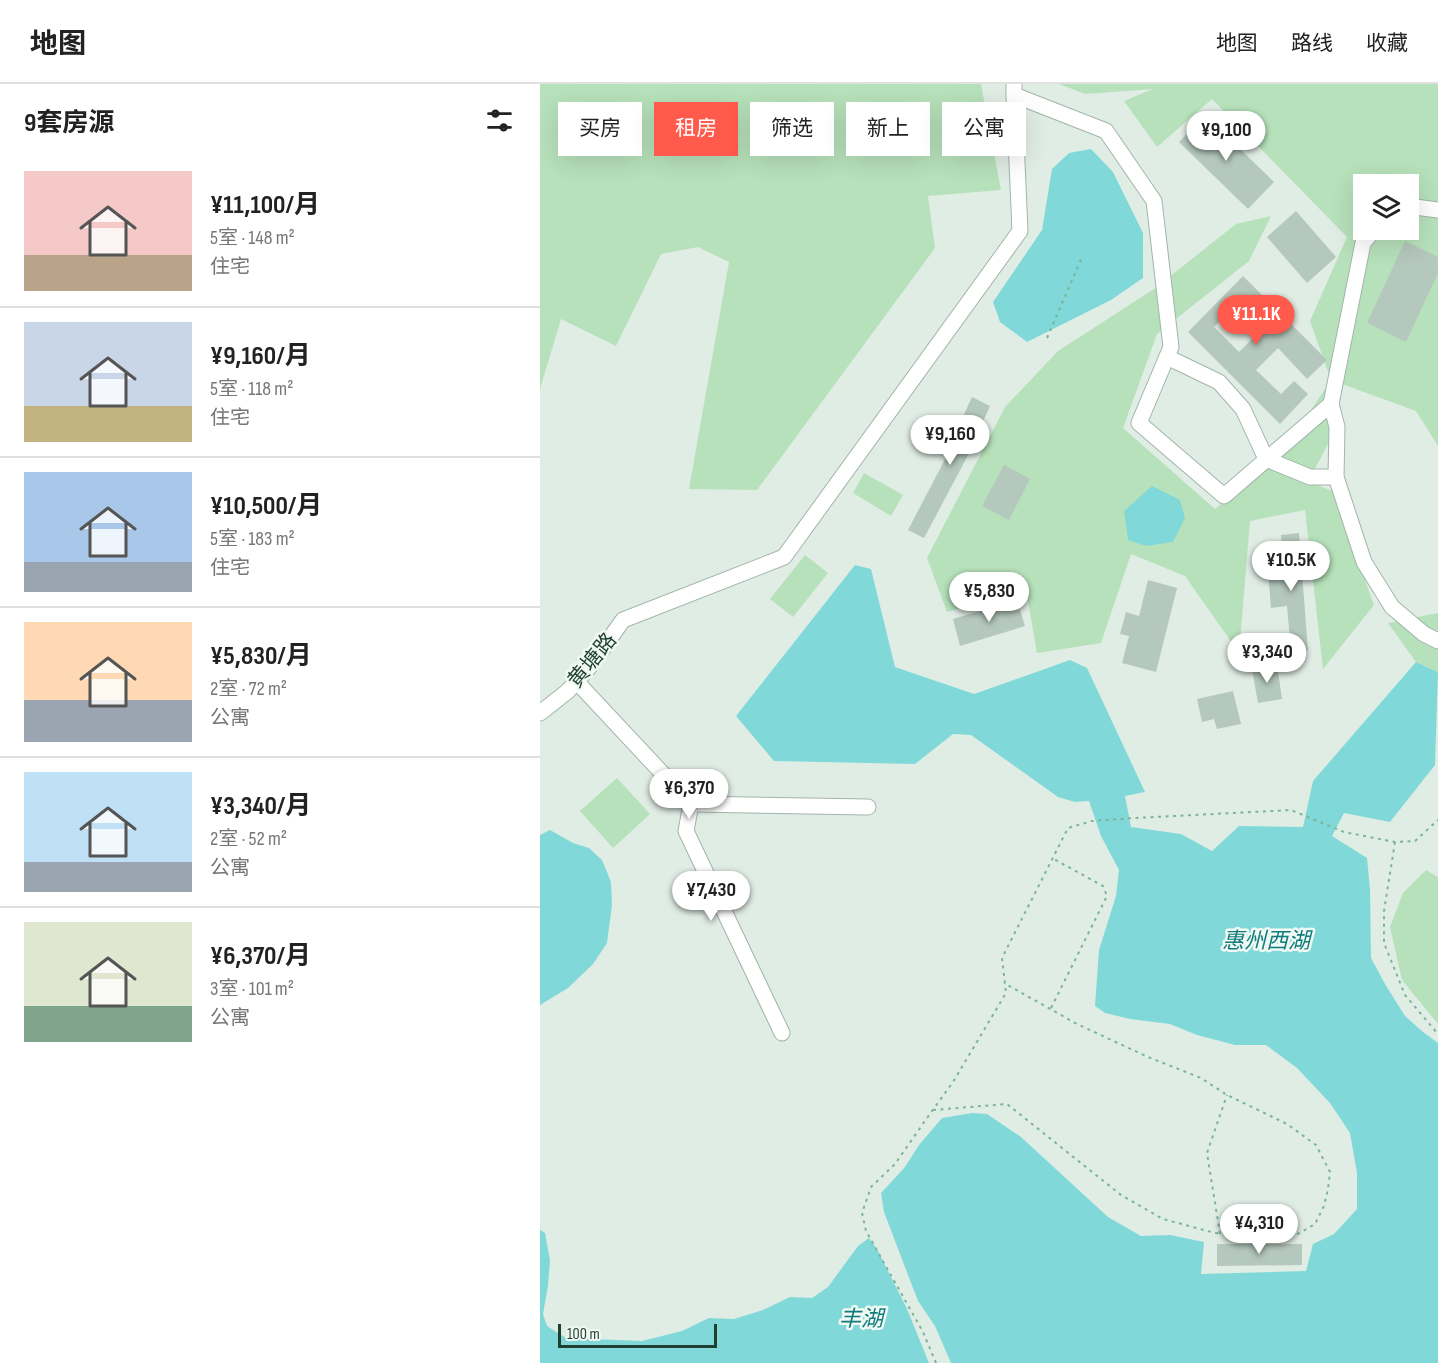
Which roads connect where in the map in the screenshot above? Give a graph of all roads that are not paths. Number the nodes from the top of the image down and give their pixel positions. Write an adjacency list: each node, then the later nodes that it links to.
1 (1014, 90): 5 (street); 10 (street, 黄塘路)
2 (1419, 207): 3 (street)
3 (1438, 210)
4 (1366, 240): 6 (street)
5 (1167, 357): 7 (street); 7 (street)
6 (1331, 404): 7 (street); 8 (street)
7 (1266, 459): 8 (street)
8 (1336, 477): 9 (street)
9 (1438, 641)
10 (576, 681): 11 (street, 黄塘路); 12 (street)
11 (540, 713)
12 (691, 804): 13 (street); 14 (street)
13 (868, 807)
14 (782, 1033)

